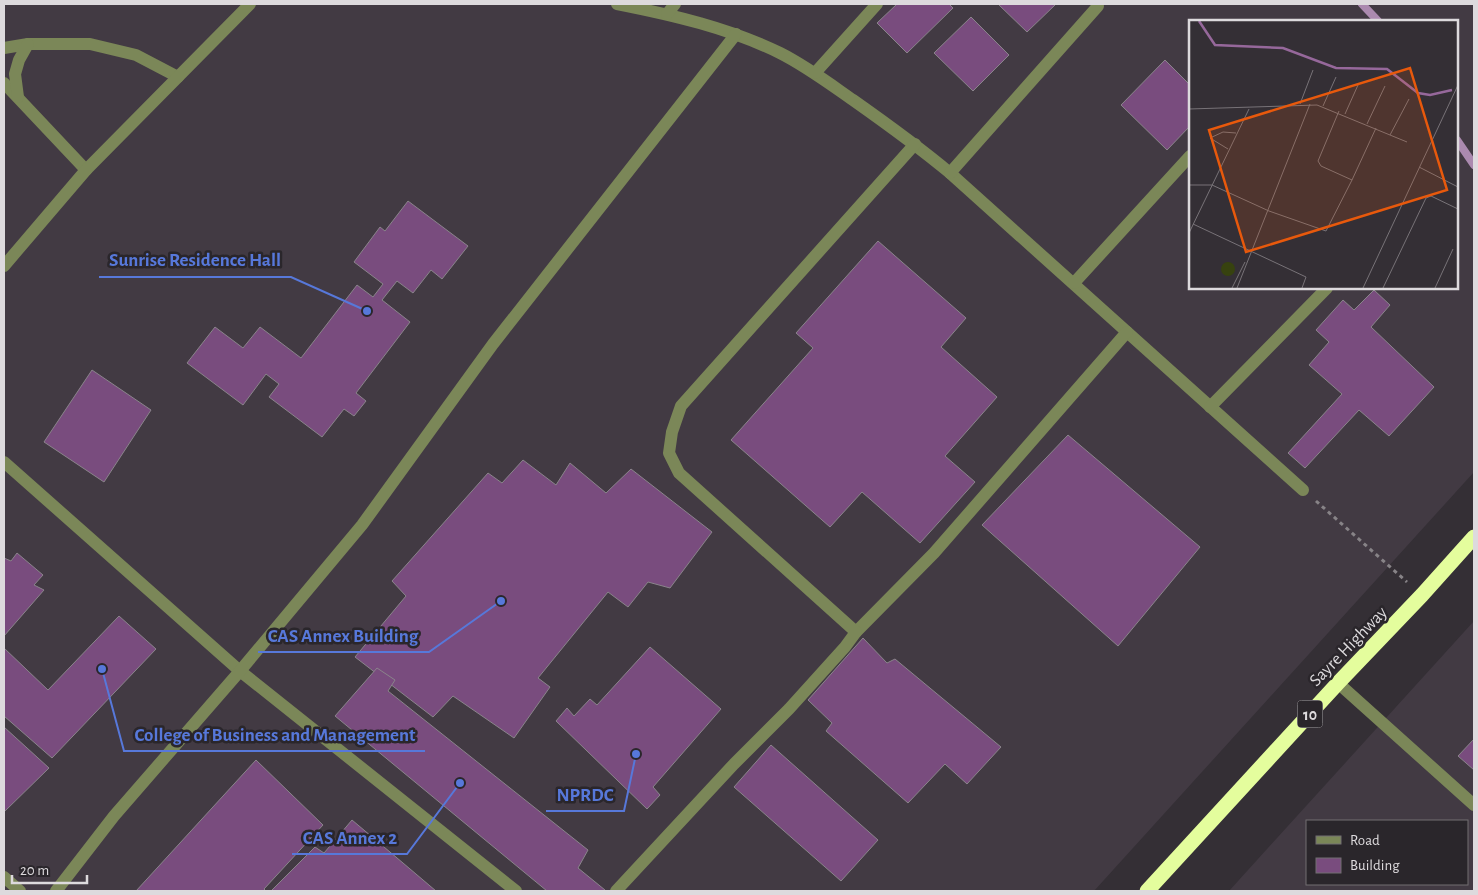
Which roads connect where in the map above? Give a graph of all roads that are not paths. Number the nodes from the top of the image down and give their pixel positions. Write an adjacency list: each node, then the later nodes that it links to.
1 (250, 4): 10 (lane)
2 (617, 4): 5 (lane)
3 (877, 4): 9 (lane)
4 (1098, 6): 16 (lane)
5 (671, 9): 6 (lane)
6 (736, 34): 9 (lane); 26 (lane)
7 (28, 44): 8 (lane); 10 (lane); 12 (lane)
8 (4, 48)
9 (815, 73): 13 (lane)
10 (178, 77): 15 (lane)
11 (4, 83): 12 (lane)
12 (18, 97): 15 (lane)
13 (915, 144): 16 (lane); 25 (lane)
14 (1189, 157): 18 (lane)
15 (86, 170): 17 (lane)
16 (950, 173): 18 (lane)
17 (4, 266)
18 (1074, 283): 20 (lane)
19 (1326, 289): 21 (lane)
20 (1128, 332): 21 (lane); 25 (lane)
21 (1210, 407): 23 (lane)
22 (4, 462): 26 (lane)
23 (1303, 490)
24 (1474, 537): 27 (highway, Sayre Highway / 10)
25 (856, 632): 33 (lane)
26 (240, 671): 31 (lane); 32 (lane)
27 (1338, 683): 28 (lane); 34 (highway, Sayre Highway / 10)
28 (1474, 805)
29 (4, 877): 30 (lane)
30 (20, 891)
31 (56, 891)
32 (516, 891)
33 (616, 891)
34 (1147, 891)

